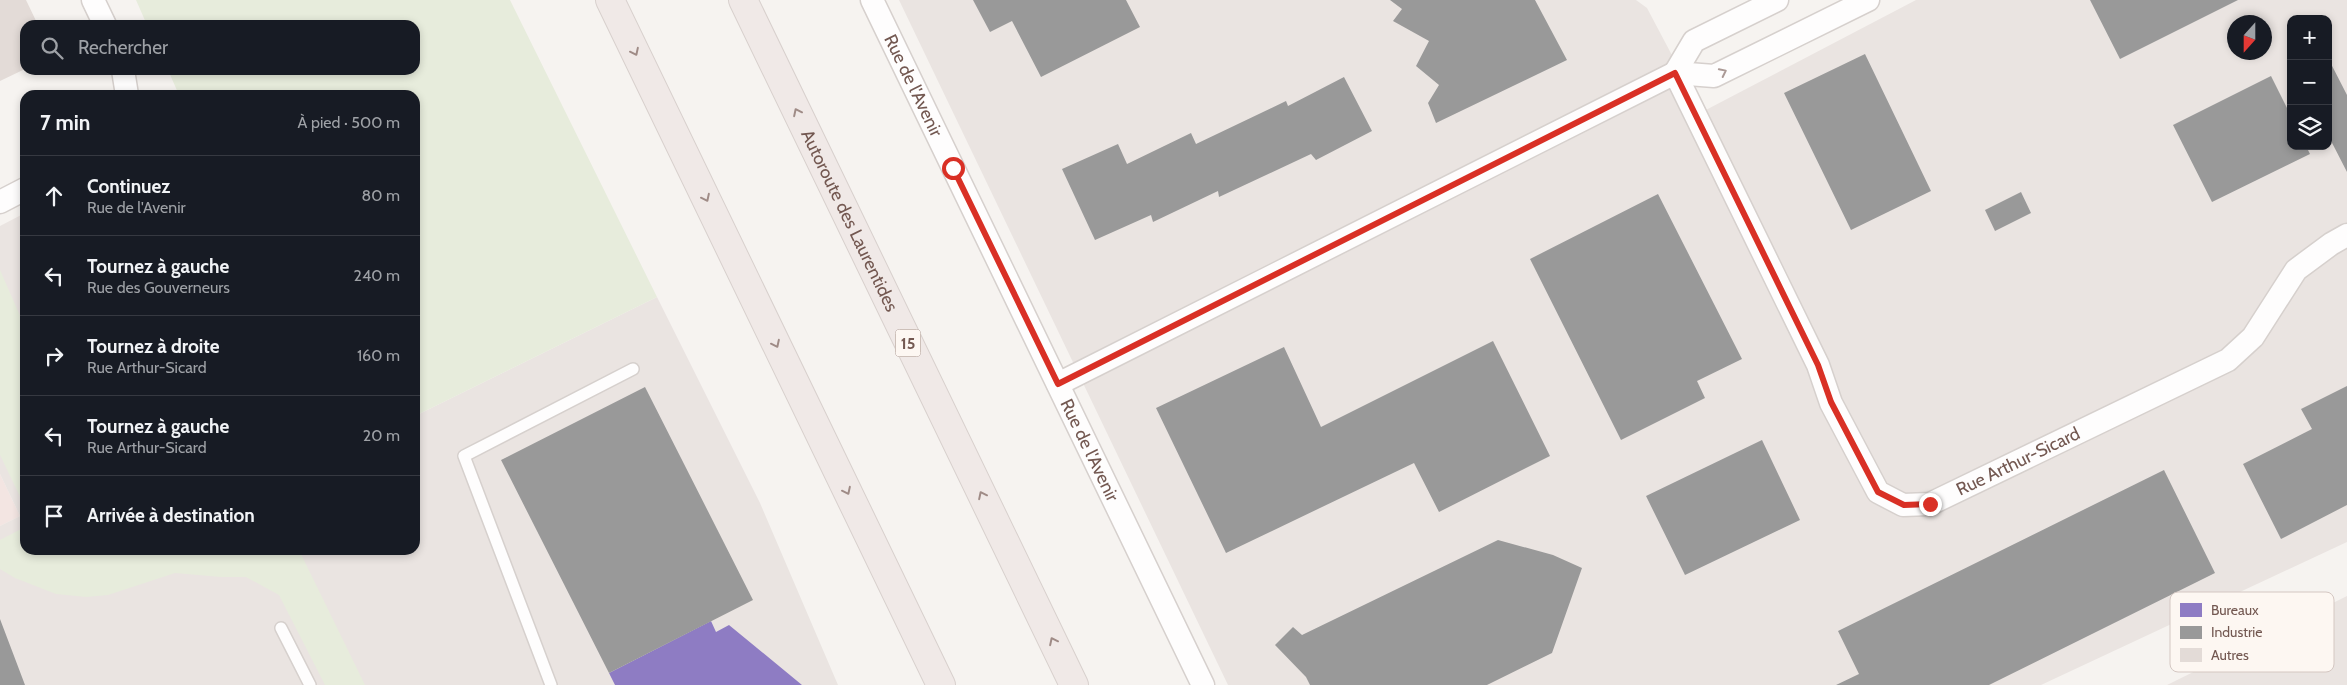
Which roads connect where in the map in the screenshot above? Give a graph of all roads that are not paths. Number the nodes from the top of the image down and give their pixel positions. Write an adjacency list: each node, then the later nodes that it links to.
1 (93, 0): 7 (street)
2 (610, 0): 19 (highway, one-way to 19)
3 (743, 0): 20 (highway, Autoroute des Laurentides / 15, one-way to 3)
4 (872, 0): 15 (street, Rue de l'Avenir)
5 (1777, 0): 8 (street)
6 (1868, 0): 8 (street, one-way to 6)
7 (103, 20)
8 (1675, 73): 13 (street, Rue Arthur-Sicard); 15 (street)
9 (124, 75): 10 (street)
10 (126, 90)
11 (20, 192): 12 (street)
12 (0, 202)
13 (2347, 236)
14 (633, 369): 18 (lane)
15 (1058, 384): 21 (street, Rue de l'Avenir)
16 (281, 628): 17 (lane)
17 (310, 685)
18 (551, 685)
19 (940, 685)
20 (1074, 685)
21 (1203, 685)

